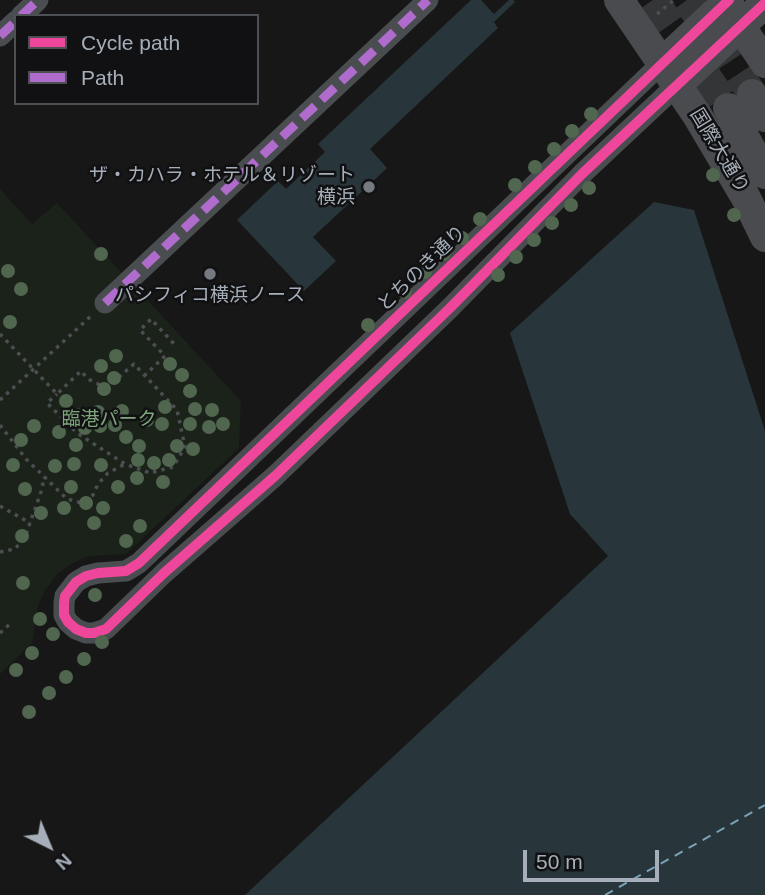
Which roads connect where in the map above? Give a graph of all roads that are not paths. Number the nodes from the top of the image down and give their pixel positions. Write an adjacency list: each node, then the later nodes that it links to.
1 (38, 0): 6 (street)
2 (428, 0): 14 (street)
3 (619, 0): 10 (street, 国際大通り)
4 (765, 3): 5 (street, とちのき通り)
5 (729, 7): 9 (street); 10 (street, とちのき通り)
6 (24, 14)
7 (14, 23): 8 (street)
8 (0, 36)
9 (765, 63)
10 (670, 73): 13 (street, 国際大通り); 15 (street, とちのき通り); 16 (street, とちのき通り)
11 (748, 106): 12 (street)
12 (765, 174)
13 (765, 237)
14 (105, 303)
15 (305, 405): 16 (street); 17 (street, とちのき通り)
16 (327, 427): 18 (street, とちのき通り)
17 (212, 494): 18 (street); 18 (street, とちのき通り)
18 (214, 529)

